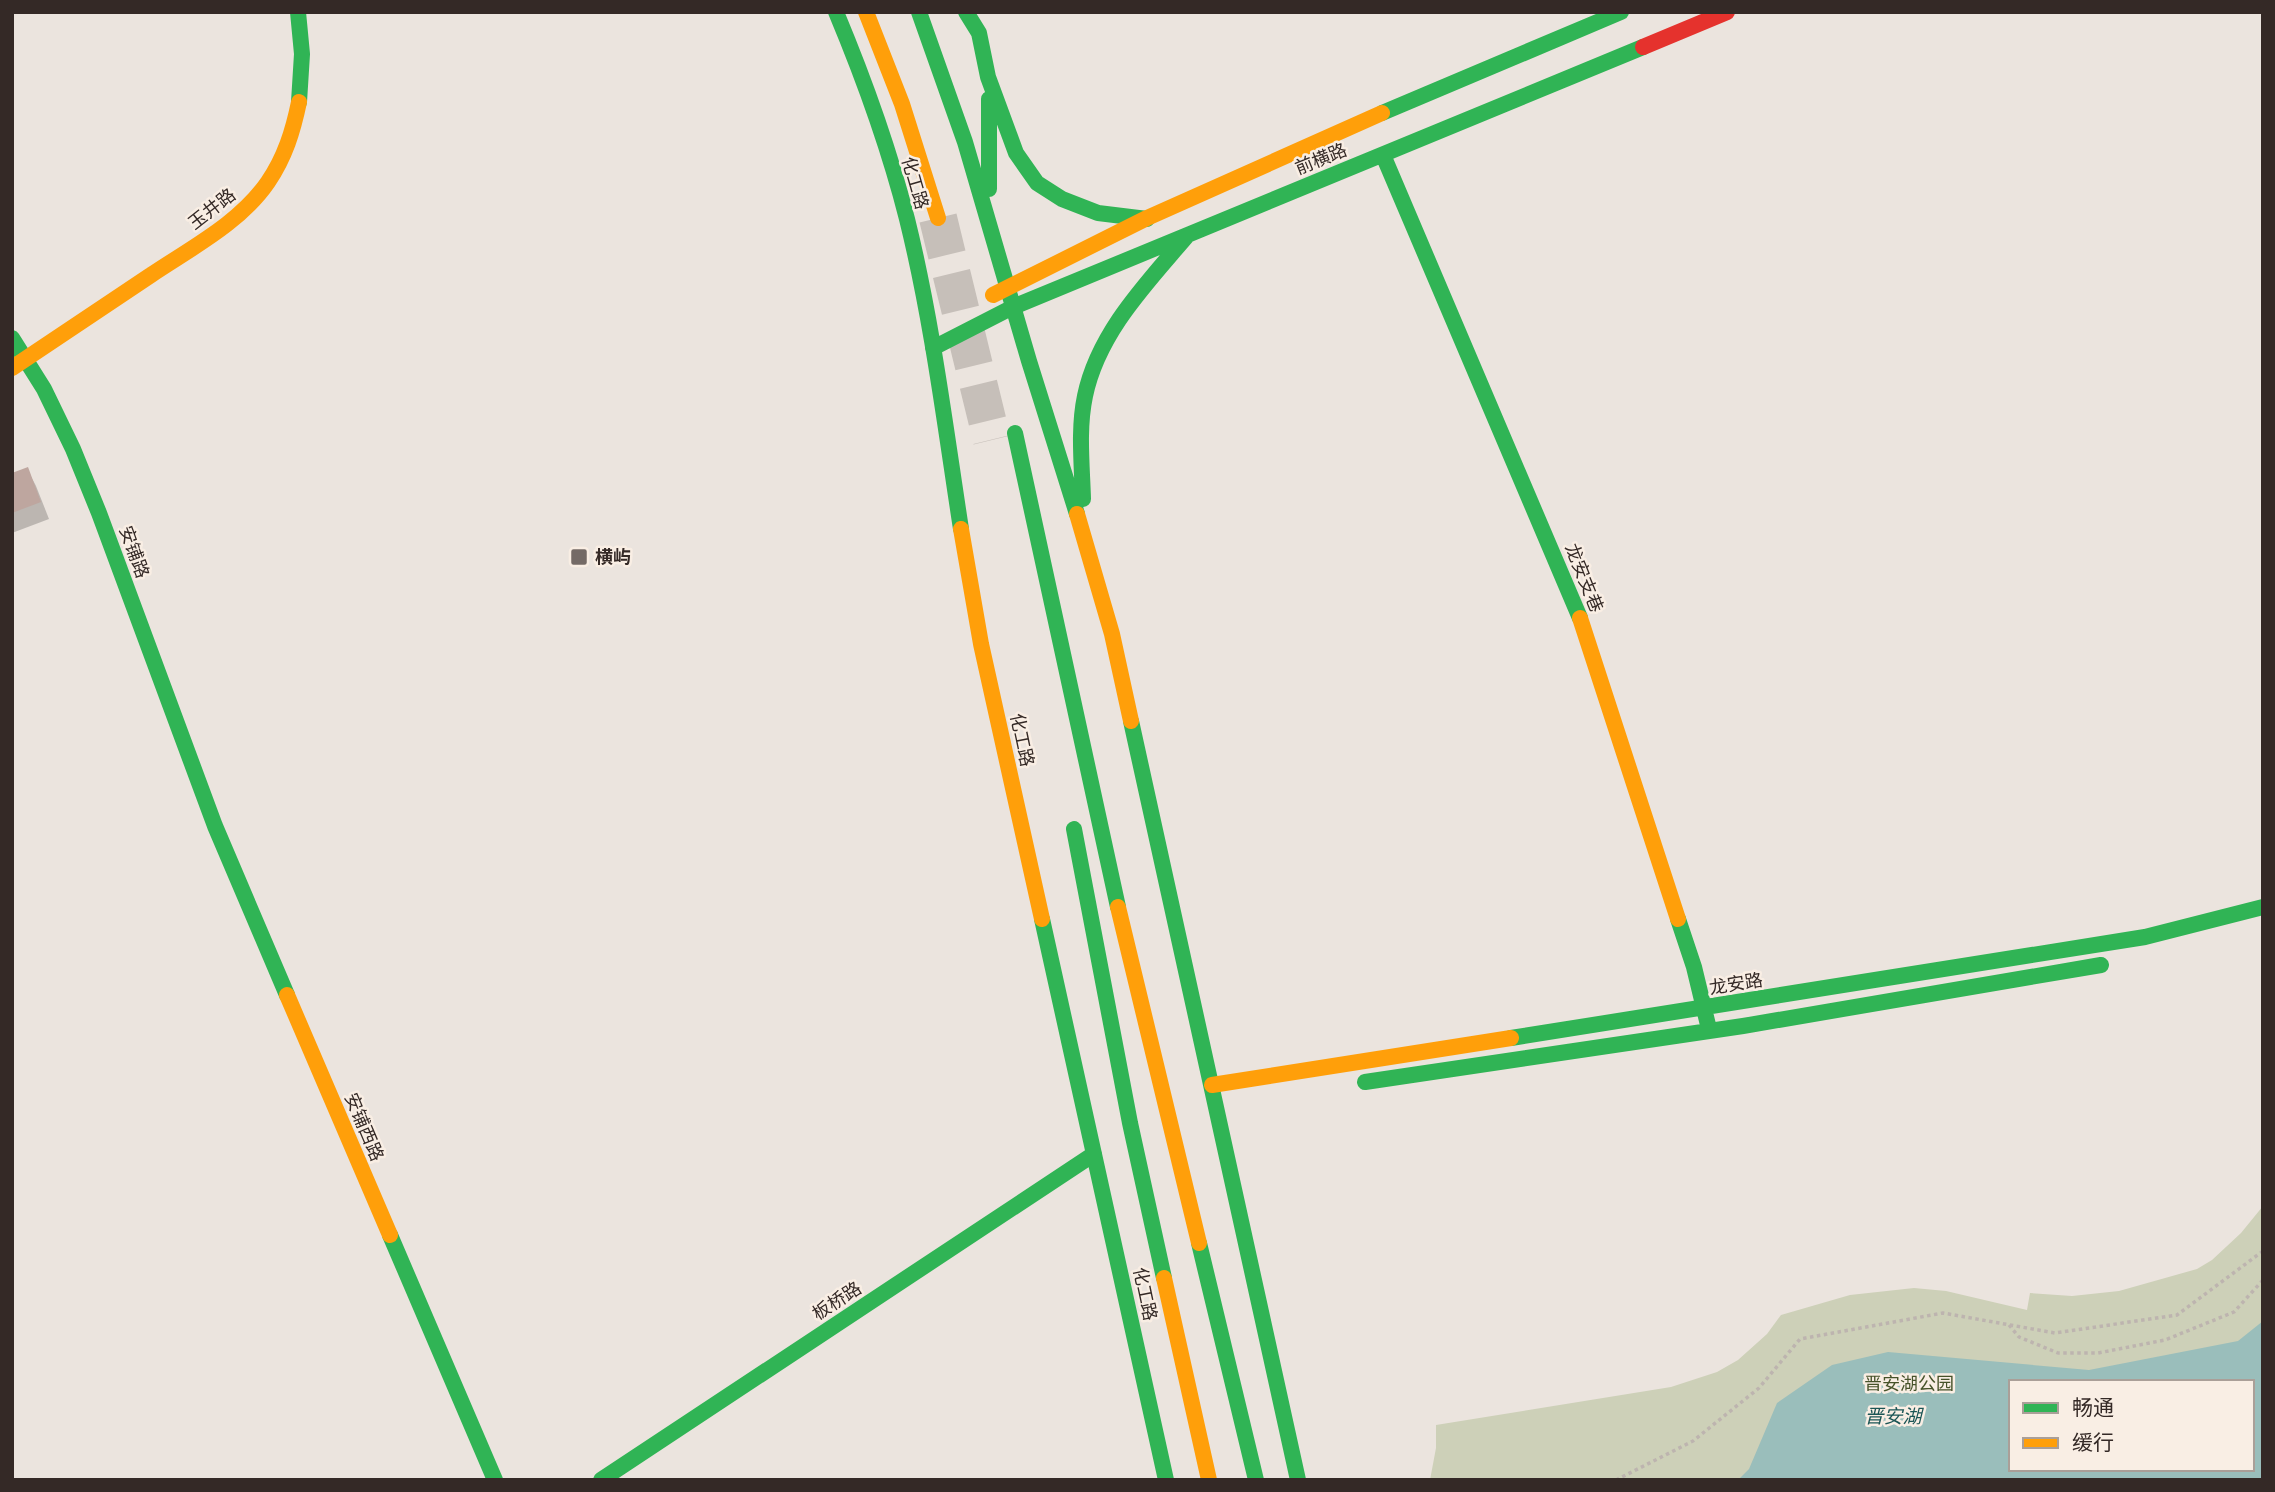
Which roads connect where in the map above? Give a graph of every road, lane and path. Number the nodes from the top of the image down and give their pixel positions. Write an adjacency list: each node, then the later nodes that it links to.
1 (298, 12): 19 (main road, 玉井路)
2 (836, 12): 18 (main road, 化工路)
3 (866, 12): 10 (main road, 化工路)
4 (919, 12): 12 (main road)
5 (966, 12): 8 (main road)
6 (1621, 12): 11 (main road, 前横路)
7 (1727, 12): 9 (main road, 前横路)
8 (988, 77): 11 (main road); 12 (main road)
9 (1383, 155): 13 (main road, 前横路); 26 (main road, 龙安支巷)
10 (938, 218)
11 (1148, 219): 14 (main road, 前横路)
12 (990, 221): 14 (main road)
13 (1189, 234): 16 (main road, 前横路); 21 (main road)
14 (1008, 287): 15 (main road, 前横路); 16 (main road)
15 (974, 305)
16 (1013, 306): 18 (main road, 前横路); 21 (main road)
17 (12, 338): 19 (main road, 安铺路)
18 (933, 348): 30 (main road, 化工路)
19 (19, 363): 22 (main road, 安铺路)
20 (1015, 433): 38 (main road)
21 (1085, 538): 29 (main road)
22 (200, 788): 34 (main road, 安铺西路)
23 (1071, 816): 37 (main road, 化工路)
24 (2263, 907): 26 (main road, 龙安路)
25 (2122, 962): 27 (main road)
26 (1704, 1008): 27 (main road, 龙安支巷); 29 (main road, 龙安路)
27 (1710, 1031): 28 (main road)
28 (1353, 1083)
29 (1212, 1085): 39 (main road)
30 (1094, 1154): 35 (main road, 板桥路); 36 (main road, 化工路)
31 (2263, 1251): 33 (path)
32 (2263, 1280): 33 (path)
33 (2009, 1325): 40 (path)
34 (495, 1480)
35 (601, 1480)
36 (1166, 1480)
37 (1209, 1480)
38 (1255, 1480)
39 (1298, 1480)
40 (1616, 1480)

